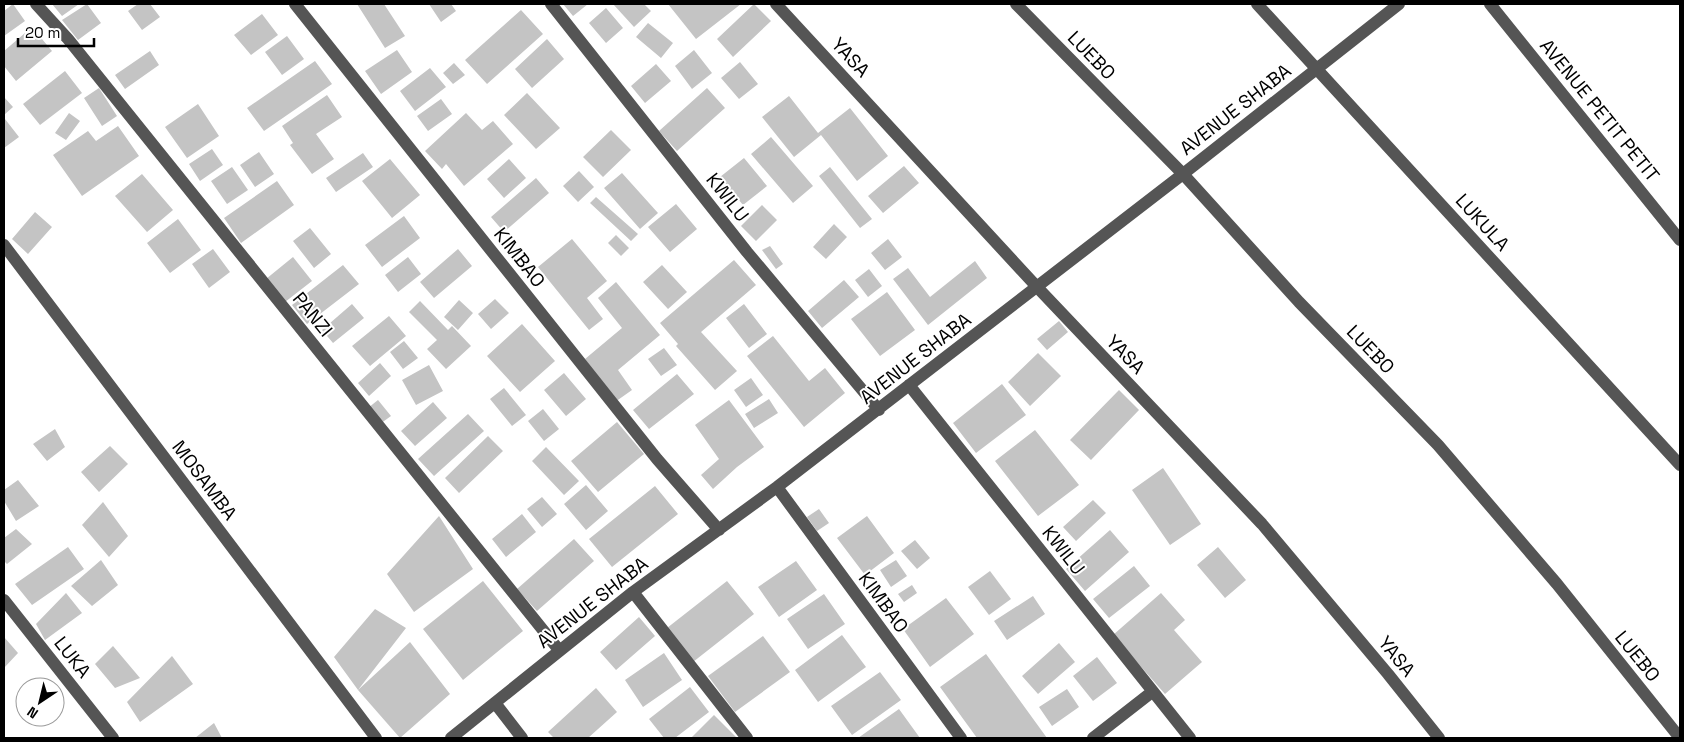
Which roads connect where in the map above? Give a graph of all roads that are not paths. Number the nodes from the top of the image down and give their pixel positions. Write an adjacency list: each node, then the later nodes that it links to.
1 (36, 4): 21 (street, PANZI)
2 (295, 4): 18 (street, KIMBAO)
3 (551, 4): 15 (street, KWILU)
4 (776, 4): 13 (street, YASA)
5 (1016, 4): 10 (street, LUEBO)
6 (1257, 4): 9 (street, LUKULA)
7 (1400, 4): 9 (street, AVENUE SHABA)
8 (1490, 4): 11 (street, AVENUE PETIT PETIT)
9 (1317, 69): 10 (street, AVENUE SHABA); 16 (street, LUKULA)
10 (1183, 174): 13 (street, AVENUE SHABA); 33 (street, LUEBO)
11 (1680, 240)
12 (4, 245): 25 (street, MOSAMBA)
13 (1037, 287): 14 (street, AVENUE SHABA); 32 (street, YASA)
14 (909, 385): 15 (street, AVENUE SHABA); 22 (street, KWILU)
15 (879, 410): 17 (street, AVENUE SHABA)
16 (1680, 465)
17 (777, 488): 18 (street, AVENUE SHABA); 29 (street, KIMBAO)
18 (718, 530): 19 (street, AVENUE SHABA)
19 (633, 592): 21 (street, AVENUE SHABA); 28 (street)
20 (4, 600): 24 (street, LUKA)
21 (559, 650): 23 (street, AVENUE SHABA)
22 (1152, 692): 30 (street); 31 (street, KWILU)
23 (494, 703): 26 (street, AVENUE SHABA); 27 (street)
24 (114, 738)
25 (376, 738)
26 (451, 738)
27 (522, 738)
28 (747, 738)
29 (961, 738)
30 (1093, 738)
31 (1190, 738)
32 (1439, 738)
33 (1680, 738)

